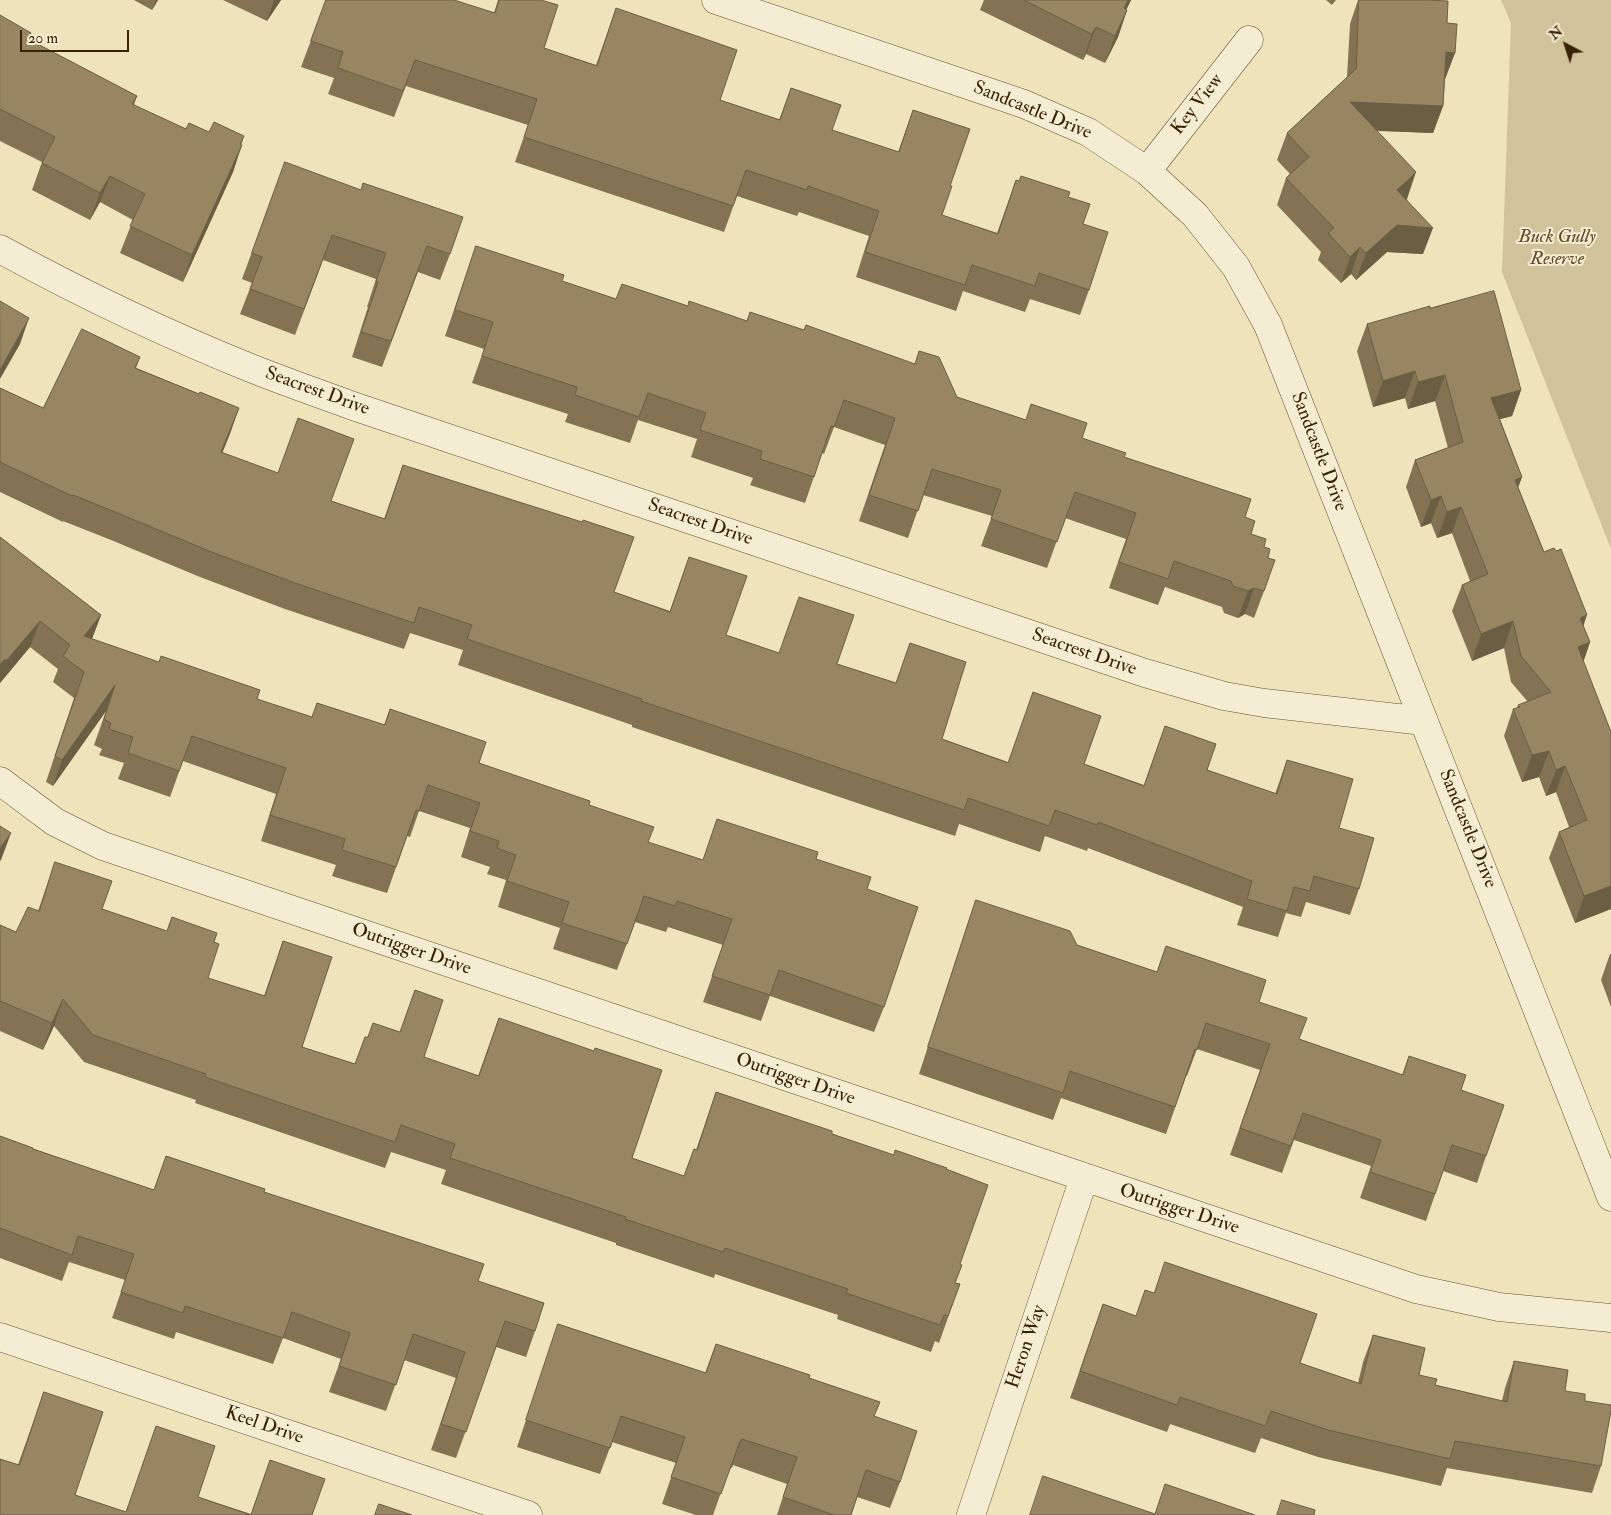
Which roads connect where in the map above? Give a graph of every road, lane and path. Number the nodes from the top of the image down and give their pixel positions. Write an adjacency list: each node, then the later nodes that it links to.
1 (716, 0): 3 (street, Sandcastle Drive)
2 (1249, 40): 3 (street, Key View)
3 (1147, 170): 5 (street, Sandcastle Drive)
4 (0, 249): 5 (street, Seacrest Drive)
5 (1424, 721): 8 (street, Sandcastle Drive)
6 (0, 781): 7 (street, Outrigger Drive)
7 (1084, 1178): 9 (street, Outrigger Drive); 12 (street, Heron Way)
8 (1611, 1197)
9 (1611, 1318)
10 (0, 1336): 11 (street, Keel Drive)
11 (528, 1515)
12 (970, 1515)

